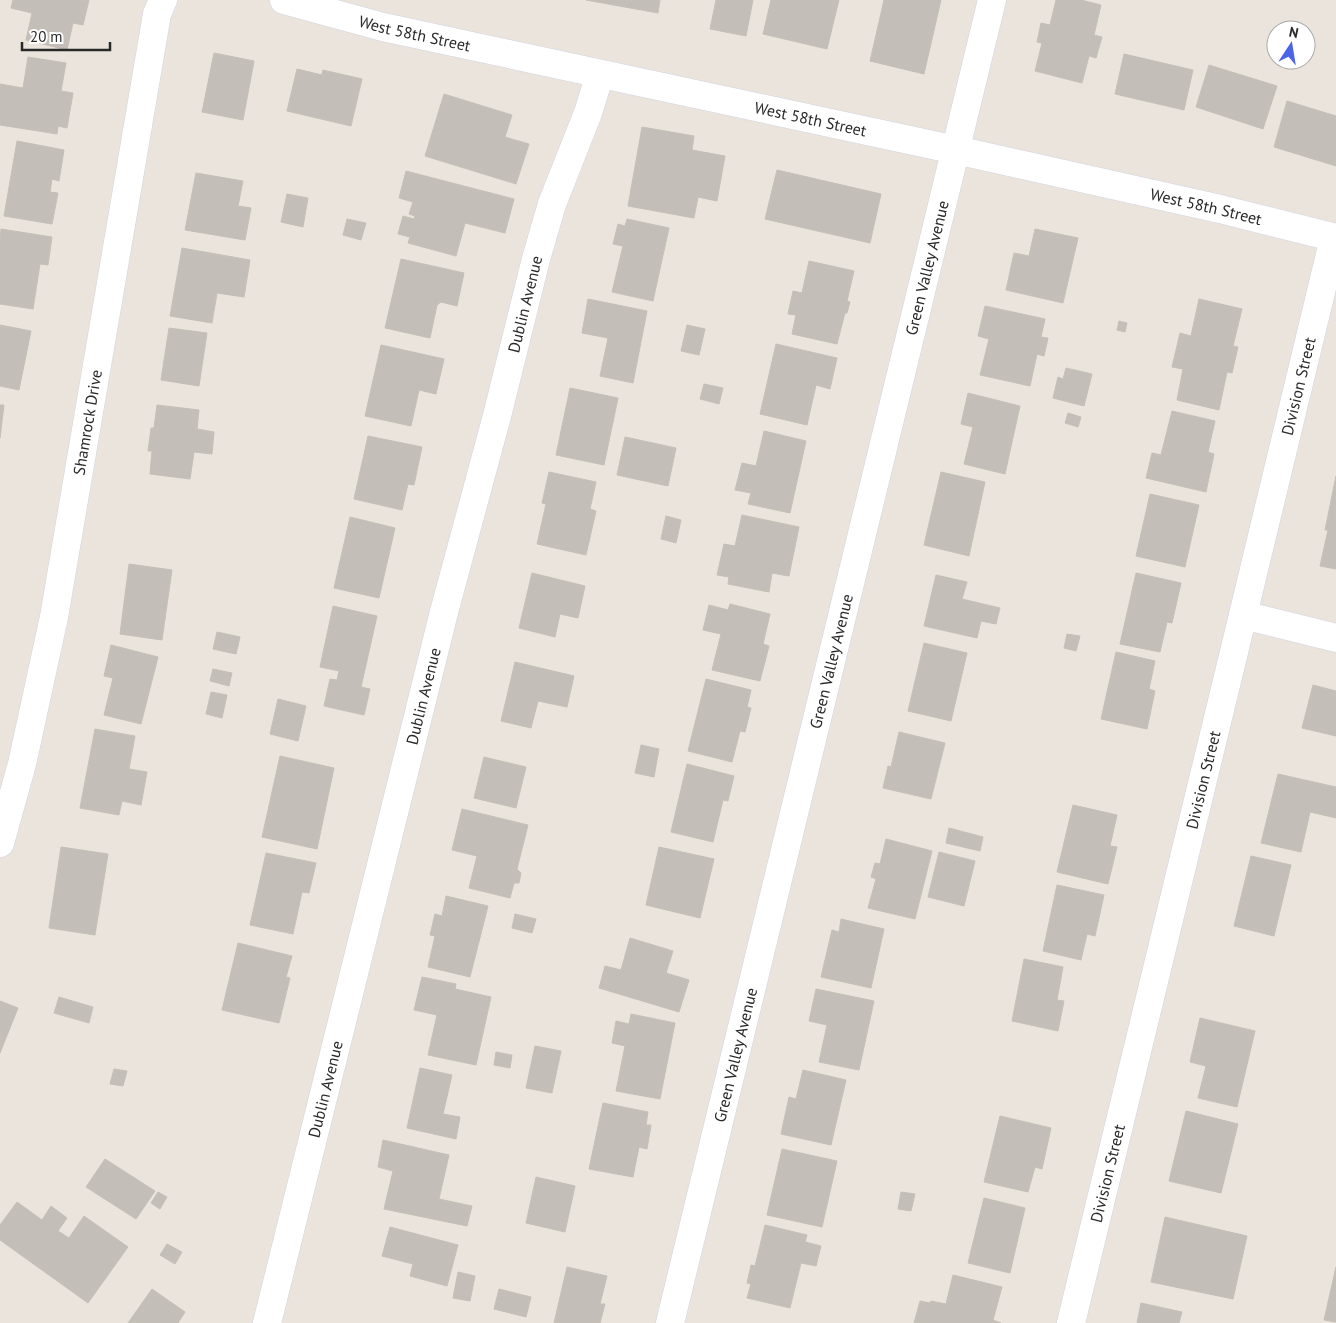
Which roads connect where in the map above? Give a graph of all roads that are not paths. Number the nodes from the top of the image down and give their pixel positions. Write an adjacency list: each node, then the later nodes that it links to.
1 (163, 0): 9 (street, Shamrock Drive)
2 (284, 0): 4 (street, West 58th Street)
3 (992, 0): 5 (street, Green Valley Avenue)
4 (600, 74): 5 (street, West 58th Street); 10 (street, Dublin Avenue)
5 (956, 150): 6 (street, West 58th Street); 11 (street, Green Valley Avenue)
6 (1335, 238): 7 (street, Division Street)
7 (1244, 615): 8 (street); 12 (street, Division Street)
8 (1336, 638)
9 (0, 843)
10 (267, 1323)
11 (670, 1323)
12 (1071, 1323)

